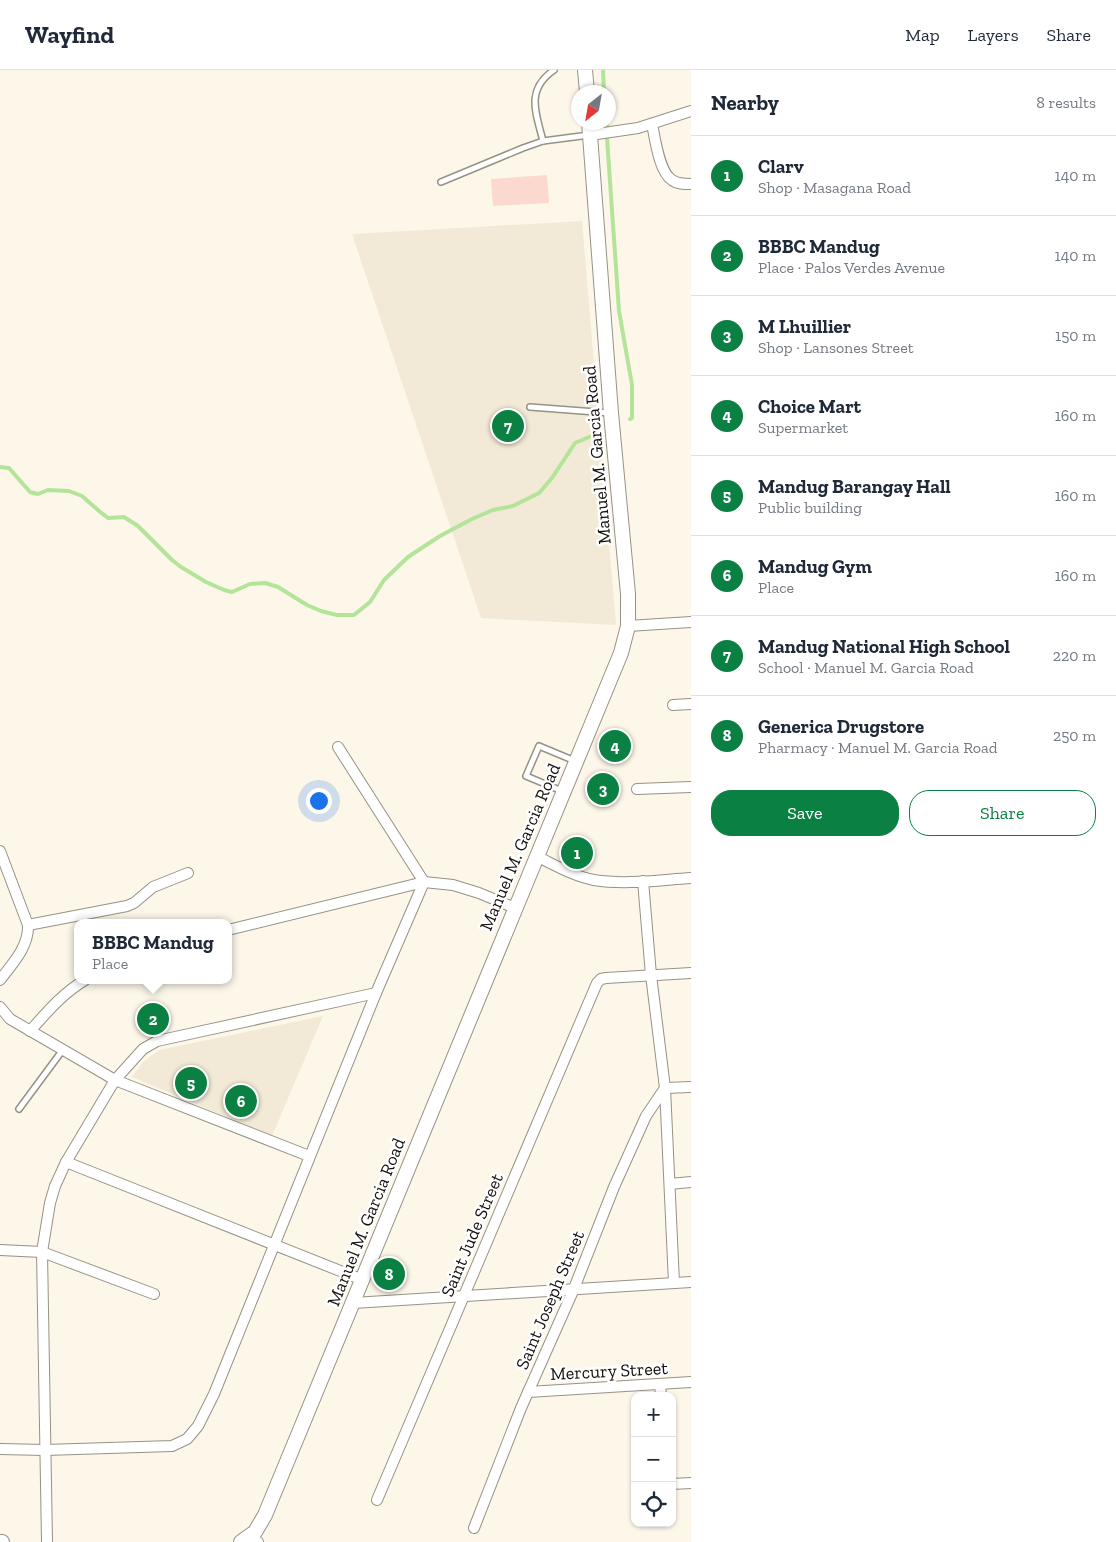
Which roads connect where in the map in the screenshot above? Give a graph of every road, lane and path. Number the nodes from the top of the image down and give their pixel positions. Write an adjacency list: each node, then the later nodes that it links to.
1 (554, 70): 9 (lane)
2 (585, 70): 3 (main road)
3 (586, 85)
4 (691, 111): 5 (street)
5 (652, 124): 8 (street); 11 (street)
6 (586, 130): 9 (lane)
7 (590, 130): 13 (main road, Manuel M. Garcia Road)
8 (606, 130)
9 (543, 141): 10 (lane)
10 (441, 182)
11 (691, 184)
12 (530, 407): 13 (lane)
13 (611, 413): 15 (main road, Manuel M. Garcia Road)
14 (691, 622): 15 (street)
15 (628, 626): 19 (main road, Manuel M. Garcia Road)
16 (691, 704): 17 (street)
17 (674, 705)
18 (338, 747): 28 (street)
19 (576, 761): 22 (main road, Manuel M. Garcia Road); 22 (lane)
20 (691, 787): 21 (street)
21 (637, 789)
22 (563, 792): 24 (main road, Manuel M. Garcia Road)
23 (0, 851): 30 (street)
24 (536, 856): 27 (street); 29 (main road, Manuel M. Garcia Road)
25 (188, 873): 30 (street)
26 (691, 878): 27 (street)
27 (643, 881): 33 (street)
28 (424, 882): 29 (street); 31 (street); 36 (street)
29 (515, 908): 52 (main road, Manuel M. Garcia Road)
30 (28, 925): 34 (street)
31 (232, 929)
32 (691, 973): 33 (street)
33 (651, 975): 43 (street); 57 (street, Saint Jude Street)
34 (0, 980)
35 (78, 984): 39 (street)
36 (376, 993): 41 (street); 45 (street)
37 (0, 1007): 38 (street)
38 (5, 1019): 39 (street)
39 (30, 1031): 40 (street)
40 (62, 1051): 41 (street); 44 (lane)
41 (115, 1080): 45 (street); 46 (street)
42 (691, 1087): 43 (street)
43 (665, 1088): 48 (street); 55 (street, Saint Joseph Street)
44 (20, 1109)
45 (309, 1156): 49 (street)
46 (66, 1162): 49 (street); 51 (street)
47 (691, 1182): 48 (street)
48 (670, 1184): 54 (street)
49 (274, 1244): 52 (street); 64 (street)
50 (0, 1250): 51 (street)
51 (42, 1252): 56 (street); 64 (street)
52 (363, 1280): 58 (main road, Manuel M. Garcia Road)
53 (691, 1282): 54 (street)
54 (674, 1283): 55 (street)
55 (573, 1290): 57 (street); 61 (street, Saint Joseph Street)
56 (154, 1294)
57 (464, 1296): 58 (street); 67 (street, Saint Jude Street)
58 (353, 1302): 69 (main road, Manuel M. Garcia Road)
59 (691, 1382): 60 (street, Mercury Street)
60 (660, 1384): 61 (street, Mercury Street); 62 (street)
61 (528, 1392): 68 (street, Saint Joseph Street)
62 (661, 1392)
63 (0, 1449): 64 (street)
64 (45, 1450): 70 (street)
65 (691, 1483): 66 (street)
66 (676, 1484)
67 (377, 1500)
68 (474, 1528)
69 (249, 1541)
70 (47, 1542)

